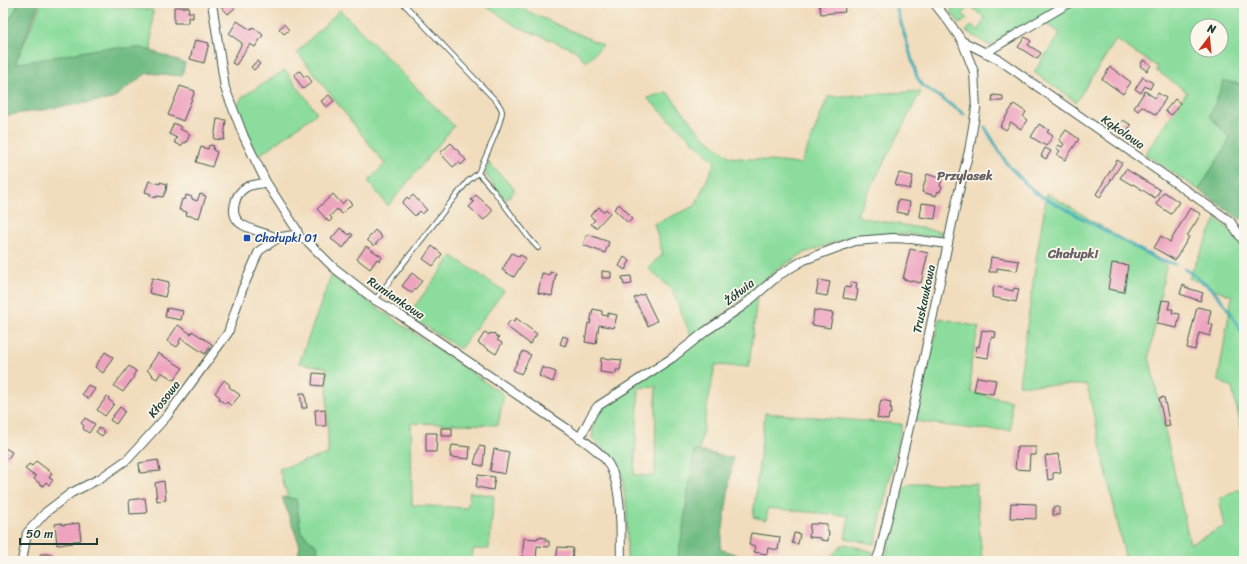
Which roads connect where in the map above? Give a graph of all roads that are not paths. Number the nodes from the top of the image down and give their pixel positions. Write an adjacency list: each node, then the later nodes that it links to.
1 (212, 3): 8 (street, Rumiankowa)
2 (403, 3): 7 (lane)
3 (934, 3): 5 (street)
4 (1069, 3): 6 (street)
5 (962, 41): 6 (street, Kąkolowa); 12 (street, Truskawkowa)
6 (985, 52): 10 (street, Kąkolowa)
7 (478, 172): 13 (lane); 14 (lane)
8 (266, 182): 9 (street, Rumiankowa); 11 (street)
9 (299, 237): 11 (street, Kłosowa); 14 (street, Rumiankowa)
10 (1243, 238)
11 (275, 240): 16 (street, Kłosowa)
12 (948, 244): 15 (street, Żółwia); 18 (street, Truskawkowa)
13 (538, 248)
14 (375, 300): 15 (street, Rumiankowa)
15 (579, 438): 17 (street, Rumiankowa)
16 (22, 561)
17 (621, 561)
18 (876, 561)

